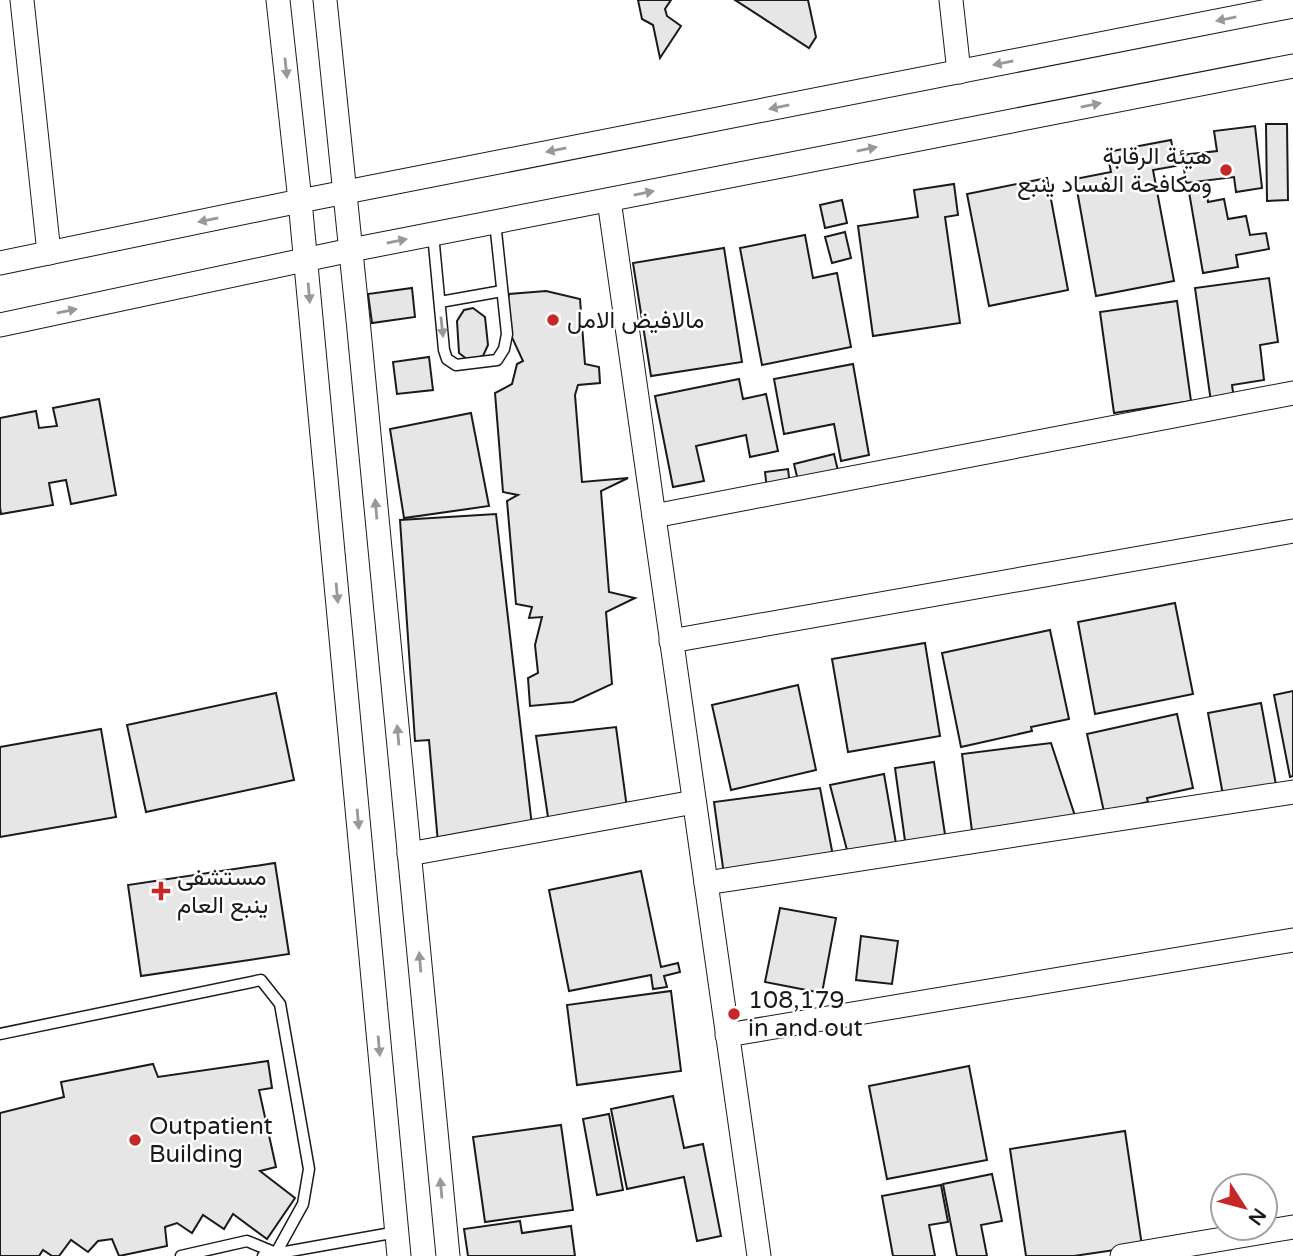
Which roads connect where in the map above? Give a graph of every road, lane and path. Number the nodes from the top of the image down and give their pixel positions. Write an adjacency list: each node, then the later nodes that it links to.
1 (22, 0): 14 (street)
2 (278, 0): 10 (street, one-way to 10)
3 (325, 0): 8 (street)
4 (951, 0): 7 (street)
5 (1293, 6): 7 (street, one-way to 7)
6 (1293, 66): 9 (street, one-way to 6)
7 (959, 72): 8 (street, one-way to 8)
8 (345, 192): 10 (street); 13 (street)
9 (609, 200): 11 (street); 21 (street)
10 (300, 201): 14 (street, one-way to 14); 15 (street)
11 (495, 222): 12 (street); 17 (lane)
12 (433, 234): 13 (street, one-way to 12); 18 (lane)
13 (351, 250): 15 (street); 26 (street, one-way to 13)
14 (49, 253): 16 (street)
15 (306, 259): 19 (street, one-way to 15); 32 (street, one-way to 32)
16 (0, 263)
17 (502, 292): 18 (lane); 18 (lane, one-way to 17)
18 (440, 302)
19 (0, 325)
20 (1293, 393): 21 (street)
21 (654, 516): 23 (street)
22 (1293, 531): 23 (street)
23 (671, 641): 25 (street)
24 (1293, 792): 27 (street)
25 (694, 802): 26 (street); 27 (street)
26 (410, 855): 37 (street, one-way to 26)
27 (706, 883): 30 (street)
28 (1293, 940): 30 (street)
29 (0, 1034): 33 (lane)
30 (727, 1035): 38 (street)
31 (1293, 1227): 39 (street)
32 (397, 1232): 33 (lane); 36 (street)
33 (276, 1253): 34 (lane); 35 (lane)
34 (181, 1256)
35 (263, 1256)
36 (399, 1256)
37 (448, 1256)
38 (758, 1256)
39 (1122, 1256)

